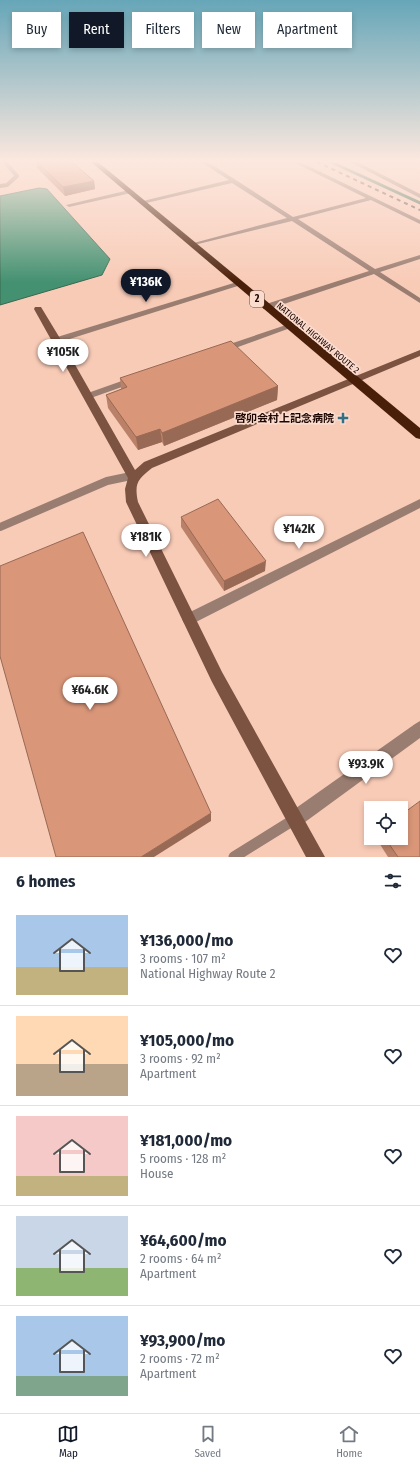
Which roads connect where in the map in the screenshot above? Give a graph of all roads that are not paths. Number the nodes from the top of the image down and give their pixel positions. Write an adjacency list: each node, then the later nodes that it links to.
1 (83, 202): 6 (street)
2 (142, 202): 9 (highway, NATIONAL HIGHWAY ROUTE 2 / 2)
3 (266, 202): 7 (street)
4 (358, 202): 7 (street)
5 (381, 202): 8 (street)
6 (69, 205)
7 (292, 219): 9 (street); 11 (street)
8 (420, 222)
9 (192, 245): 12 (highway, NATIONAL HIGHWAY ROUTE 2 / 2)
10 (420, 257): 11 (street)
11 (375, 272): 13 (street); 14 (street)
12 (240, 284): 14 (highway, NATIONAL HIGHWAY ROUTE 2 / 2); 17 (street)
13 (420, 301)
14 (266, 307): 16 (highway, NATIONAL HIGHWAY ROUTE 2 / 2)
15 (38, 309): 17 (street)
16 (289, 327): 18 (street); 21 (highway, NATIONAL HIGHWAY ROUTE 2 / 2)
17 (57, 340): 22 (street)
18 (214, 353)
19 (420, 353): 21 (street)
20 (140, 378): 22 (street)
21 (353, 380): 23 (highway, NATIONAL HIGHWAY ROUTE 2 / 2); 24 (street)
22 (88, 396): 24 (street)
23 (420, 435)
24 (133, 476): 26 (lane); 27 (street)
25 (420, 503): 27 (street)
26 (0, 527)
27 (189, 619): 29 (street)
28 (420, 729): 29 (street)
29 (295, 819): 30 (lane); 31 (street)
30 (234, 857)
31 (316, 857)

